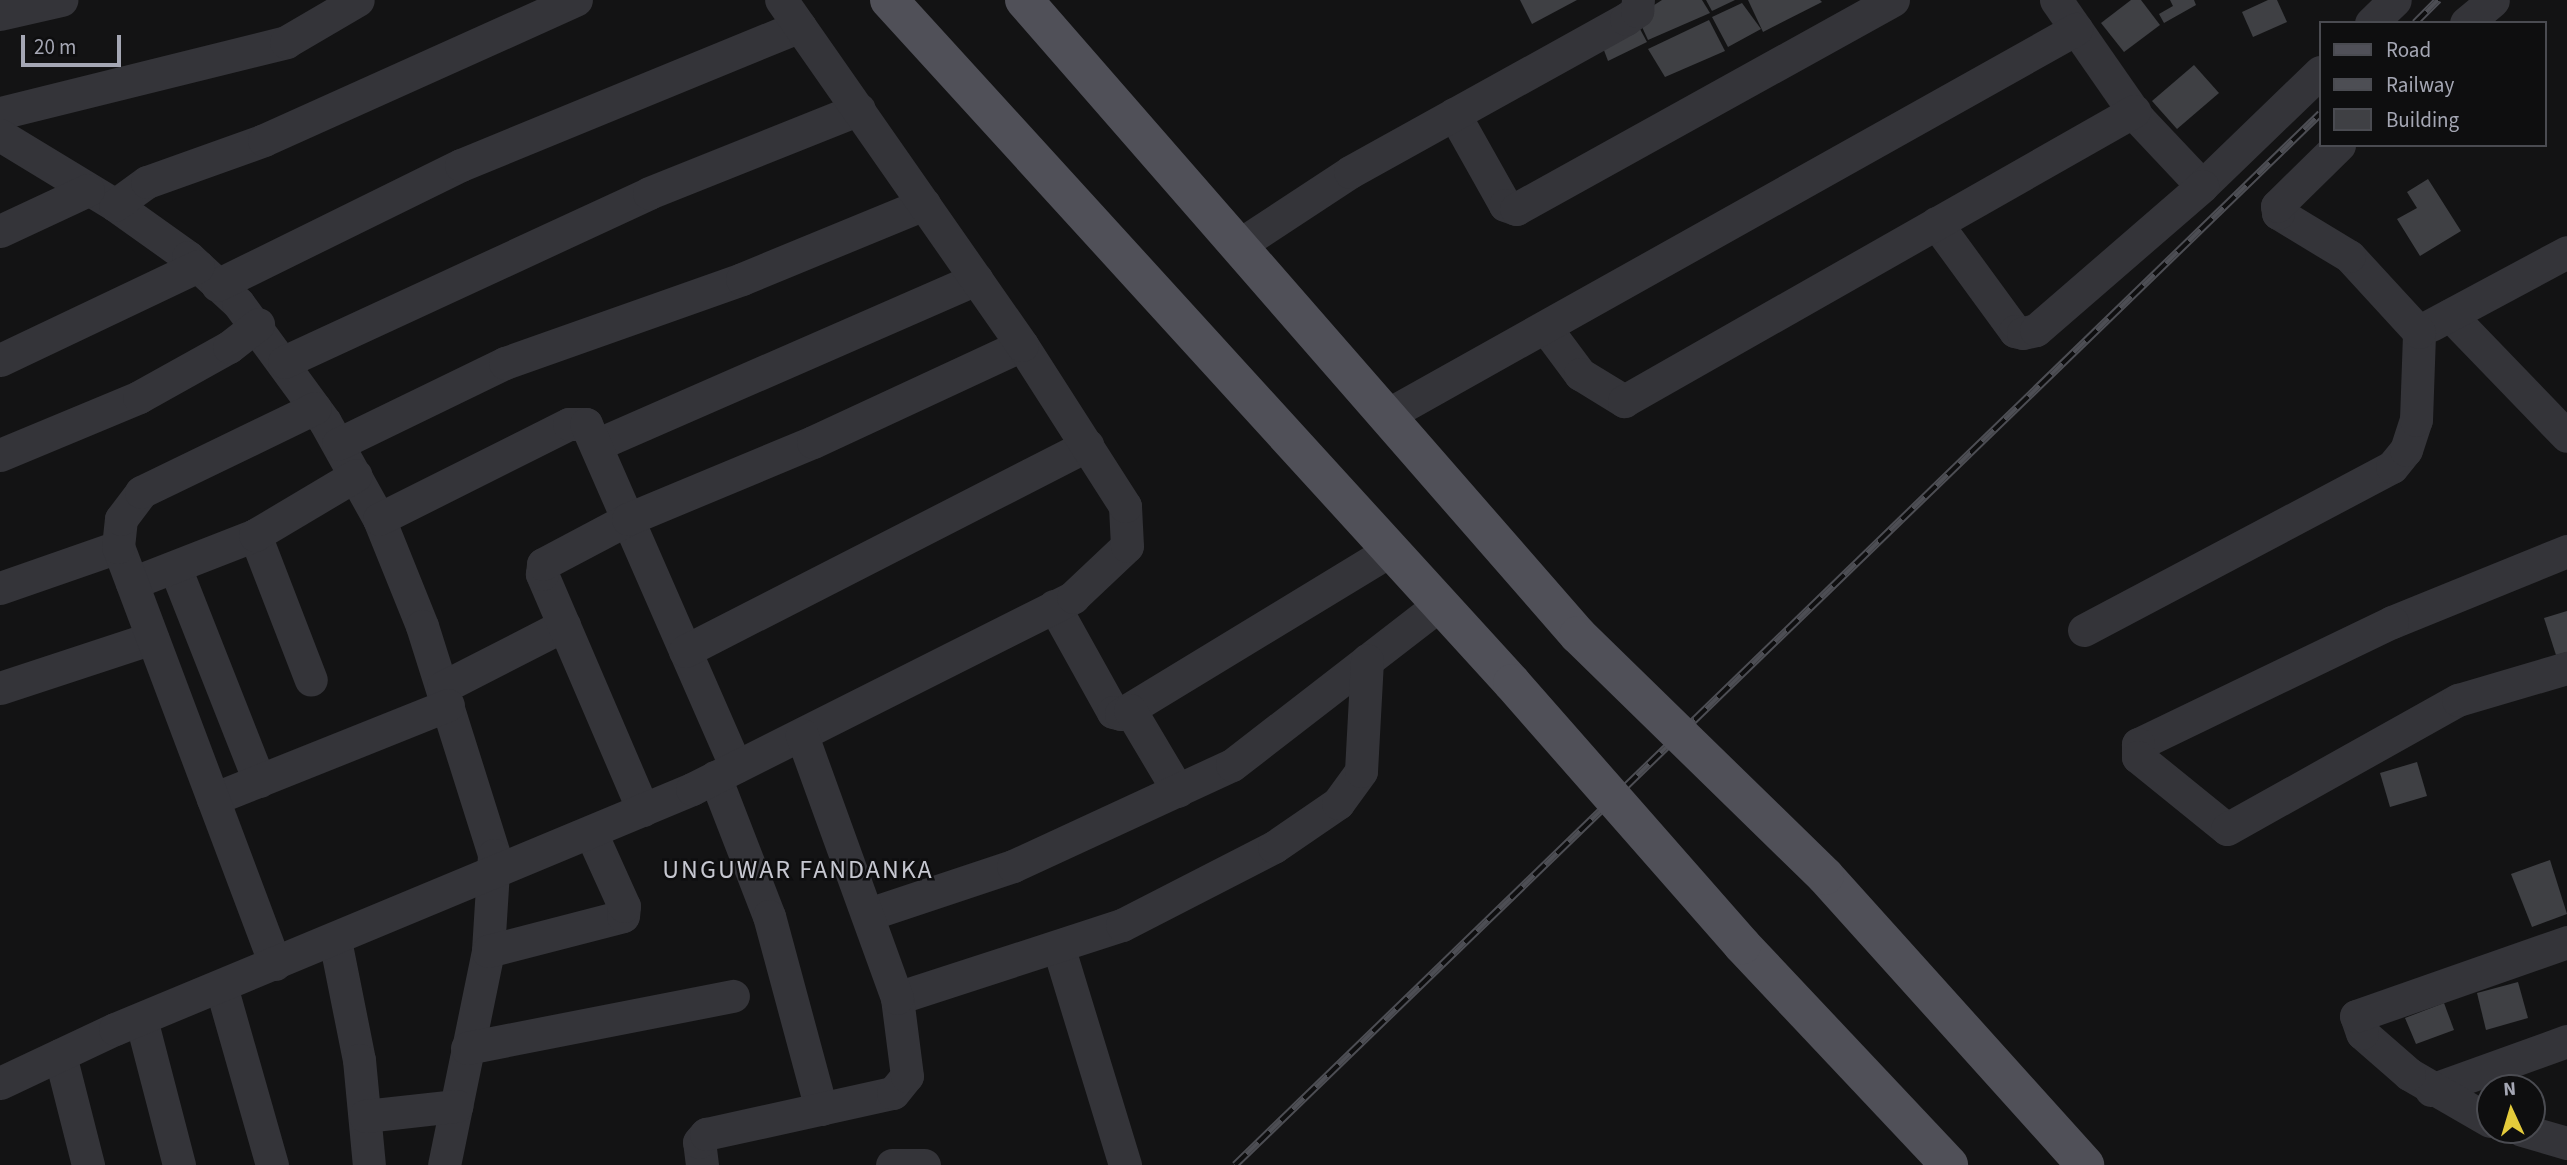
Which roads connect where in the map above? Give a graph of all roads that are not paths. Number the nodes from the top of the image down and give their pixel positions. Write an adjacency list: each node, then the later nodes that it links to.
1 (61, 0): 12 (street)
2 (576, 0): 24 (street)
3 (889, 0): 51 (main road)
4 (1024, 0): 28 (main road)
5 (1638, 0): 20 (street)
6 (1893, 0): 20 (street)
7 (2056, 0): 15 (street)
8 (2395, 0): 13 (street)
9 (2493, 0): 14 (street)
10 (345, 3): 19 (street)
11 (790, 13): 17 (street); 30 (street)
12 (0, 14)
13 (2373, 21)
14 (2468, 21)
15 (2076, 29): 18 (street); 34 (street)
16 (2318, 74): 23 (street)
17 (859, 109): 25 (street); 38 (street)
18 (2134, 111): 23 (street); 26 (street)
19 (0, 113)
20 (1454, 114): 28 (street)
21 (0, 135): 24 (street)
22 (2337, 147): 35 (street)
23 (2202, 186): 26 (street)
24 (101, 197): 27 (street); 30 (street)
25 (924, 204): 31 (street); 42 (street)
26 (1936, 223): 34 (street)
27 (0, 231)
28 (1238, 246): 40 (main road)
29 (2567, 252): 32 (street)
30 (208, 275): 33 (street); 37 (street)
31 (976, 279): 36 (street); 43 (street)
32 (2450, 315): 35 (street); 41 (street)
33 (258, 324): 38 (street); 45 (street)
34 (1545, 327): 40 (street)
35 (2419, 332): 59 (street)
36 (1022, 345): 44 (street); 48 (street)
37 (0, 360)
38 (284, 362): 39 (street)
39 (315, 408): 42 (street); 50 (street)
40 (1387, 415): 107 (main road, bridge)
41 (2567, 436)
42 (338, 444): 46 (street)
43 (596, 445): 47 (street); 48 (street)
44 (1087, 445): 57 (street); 61 (street)
45 (0, 455)
46 (356, 475): 47 (street); 49 (street)
47 (379, 519): 66 (street)
48 (628, 519): 58 (street); 61 (street)
49 (255, 535): 53 (street); 64 (street)
50 (118, 547): 54 (street); 55 (street)
51 (1391, 550): 56 (main road); 67 (street)
52 (2567, 551): 63 (street)
53 (176, 570): 54 (street); 70 (street)
54 (132, 583): 60 (street)
55 (0, 588)
56 (1440, 604): 62 (street); 106 (main road, bridge)
57 (1054, 606): 67 (street); 68 (street)
58 (564, 625): 66 (street); 73 (street)
59 (2084, 630)
60 (152, 638): 65 (street); 72 (street)
61 (685, 652): 69 (street)
62 (1367, 660): 71 (street); 79 (street)
63 (2567, 668)
64 (311, 680)
65 (0, 688)
66 (445, 696): 70 (street); 75 (street)
67 (1130, 710): 71 (street)
68 (802, 735): 69 (street); 76 (street)
69 (725, 772): 73 (street); 92 (street)
70 (259, 781): 72 (street)
71 (1178, 791): 76 (street)
72 (213, 799): 81 (street)
73 (643, 810): 74 (street)
74 (591, 832): 75 (street); 80 (street)
75 (496, 874): 77 (street); 80 (street)
76 (869, 914): 84 (street)
77 (335, 940): 81 (street); 94 (street)
78 (2567, 942): 90 (street)
79 (1059, 949): 84 (street); 105 (street)
80 (488, 951): 87 (street)
81 (275, 964): 82 (street)
82 (221, 986): 85 (street); 99 (street)
83 (733, 996): 87 (street)
84 (897, 998): 92 (street)
85 (141, 1018): 88 (street); 98 (street)
86 (2567, 1041): 90 (street)
87 (467, 1048): 91 (street)
88 (60, 1055): 89 (street); 97 (street)
89 (0, 1083)
90 (2431, 1090): 93 (street)
91 (456, 1106): 94 (street); 101 (street)
92 (821, 1109): 102 (street)
93 (2476, 1114)
94 (365, 1116): 100 (street)
95 (2546, 1137): 96 (street)
96 (2567, 1143)
97 (88, 1165)
98 (179, 1165)
99 (272, 1165)
100 (369, 1165)
101 (444, 1165)
102 (702, 1165)
103 (892, 1165): 104 (street)
104 (924, 1165)
105 (1125, 1165)
106 (1949, 1165)
107 (2085, 1165)

